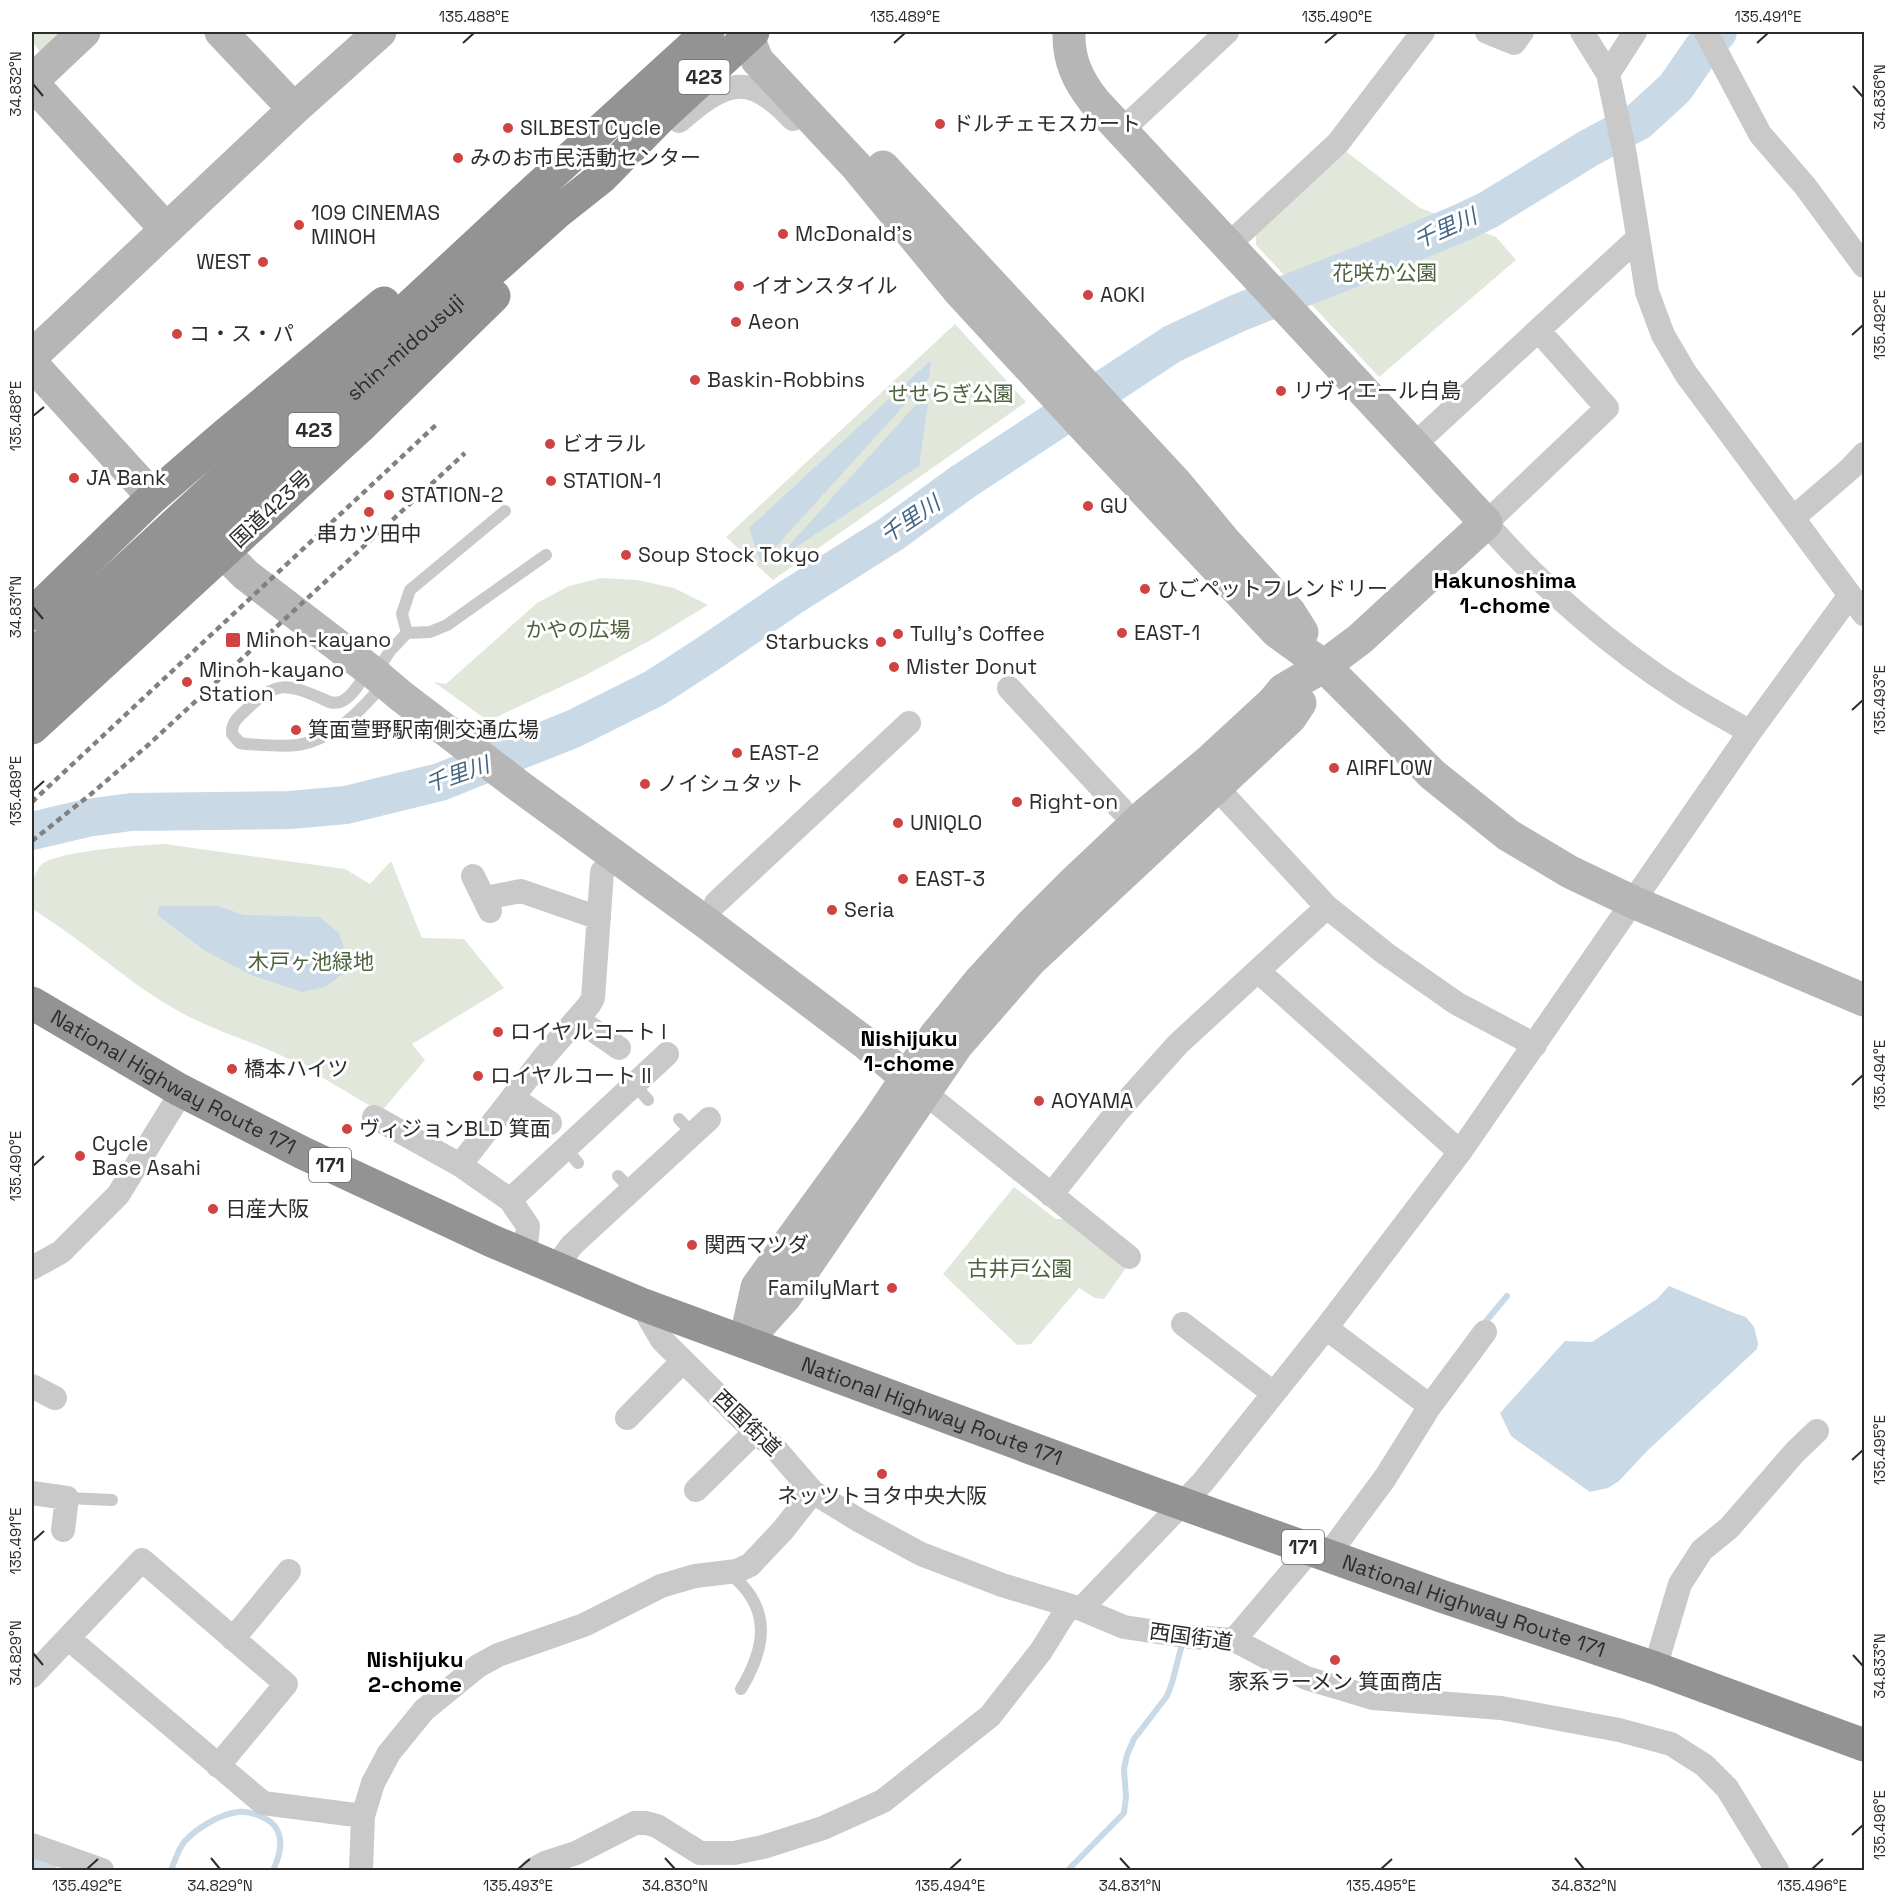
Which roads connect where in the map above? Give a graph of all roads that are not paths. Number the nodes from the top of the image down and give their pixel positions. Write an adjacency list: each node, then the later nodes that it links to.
1 (84, 32): 15 (street)
2 (221, 32): 16 (street)
3 (380, 32): 16 (street)
4 (708, 32): 19 (highway, shin-midousuji / 423)
5 (1069, 32): 17 (street)
6 (1227, 32): 17 (street)
7 (1424, 32): 23 (street)
8 (1487, 32): 9 (street)
9 (1522, 32)
10 (1582, 32): 14 (street)
11 (1635, 32): 14 (street)
12 (1706, 32): 24 (street)
13 (747, 33): 18 (highway, shin-midousuji / 423); 20 (street); 28 (street)
14 (1608, 74): 22 (street)
15 (32, 82): 21 (street)
16 (294, 109): 21 (street)
17 (1121, 131): 23 (street)
18 (602, 177): 20 (street); 35 (highway, 国道423号 / 423); 45 (highway, shin-midousuji / 423)
19 (525, 199): 31 (highway, 423); 41 (highway, shin-midousuji / 423)
20 (899, 220): 28 (street)
21 (166, 229): 26 (street)
22 (1637, 239): 25 (street); 33 (street)
23 (1227, 246): 29 (street)
24 (1864, 266)
25 (1539, 331): 29 (street); 34 (street)
26 (32, 356)
27 (32, 364): 31 (street)
28 (1063, 383): 42 (street)
29 (1414, 446): 34 (street)
30 (1864, 454): 33 (street)
31 (153, 497): 38 (highway, 423)
32 (505, 511): 40 (lane)
33 (1793, 518): 37 (street)
34 (1486, 523): 42 (street); 48 (street)
35 (224, 552): 43 (street); 47 (highway, 国道423号 / 423)
36 (546, 555): 40 (lane)
37 (1850, 595): 39 (street); 48 (street)
38 (32, 614)
39 (1864, 614)
40 (407, 633): 43 (lane)
41 (32, 656)
42 (1324, 666): 49 (street); 53 (street); 64 (street)
43 (376, 675): 43 (lane); 51 (street)
44 (1009, 688): 50 (street)
45 (32, 689)
46 (909, 723): 54 (street)
47 (32, 728)
48 (1750, 732): 53 (street)
49 (1216, 787): 55 (street); 64 (street)
50 (1122, 810)
51 (616, 856): 56 (street); 64 (street)
52 (473, 876): 56 (street)
53 (1633, 902): 58 (street); 61 (street)
54 (716, 903)
55 (1327, 907): 57 (street); 61 (street)
56 (599, 918): 60 (street)
57 (1258, 971): 70 (street); 72 (street)
58 (1864, 1000)
59 (32, 1003): 65 (highway, National Highway Route 171 / 171)
60 (578, 1019): 62 (street); 66 (street)
61 (1535, 1045): 70 (street)
62 (619, 1048)
63 (667, 1054): 73 (street)
64 (916, 1086): 72 (street); 82 (street)
65 (178, 1089): 74 (highway, National Highway Route 171 / 171); 76 (street)
66 (513, 1098): 68 (street); 71 (street)
67 (374, 1117): 71 (street)
68 (550, 1123)
69 (694, 1124): 77 (street)
70 (1460, 1152): 80 (street)
71 (460, 1165): 73 (street)
72 (1051, 1195): 75 (street)
73 (510, 1200): 74 (street)
74 (525, 1255): 77 (highway, National Highway Route 171 / 171)
75 (1129, 1257)
76 (32, 1268)
77 (555, 1268): 78 (highway, National Highway Route 171 / 171)
78 (641, 1304): 82 (highway, National Highway Route 171 / 171); 83 (street, 西国街道)
79 (1183, 1324): 85 (street)
80 (1326, 1328): 85 (street); 87 (street)
81 (1485, 1332): 87 (street)
82 (745, 1342): 96 (highway, National Highway Route 171 / 171)
83 (683, 1361): 88 (street); 90 (street, 西国街道)
84 (32, 1386): 86 (street)
85 (1273, 1393): 96 (street)
86 (54, 1398)
87 (1430, 1406): 98 (street)
88 (627, 1418)
89 (1817, 1431): 105 (street)
90 (755, 1432): 91 (street); 92 (street, 西国街道)
91 (696, 1490)
92 (813, 1492): 100 (street); 101 (street, 西国街道)
93 (32, 1493): 94 (street)
94 (67, 1498): 95 (lane); 97 (street)
95 (112, 1500)
96 (1183, 1504): 98 (highway, National Highway Route 171 / 171); 101 (street)
97 (63, 1530)
98 (1320, 1552): 104 (street); 105 (highway, National Highway Route 171 / 171)
99 (289, 1571): 103 (street)
100 (728, 1572): 107 (lane); 110 (street)
101 (1075, 1608): 104 (street, 西国街道); 114 (street)
102 (68, 1638): 103 (street); 106 (street); 109 (street)
103 (232, 1639): 109 (street)
104 (1234, 1640): 115 (street, 西国街道)
105 (1654, 1668): 108 (highway, National Highway Route 171 / 171)
106 (32, 1676)
107 (741, 1689)
108 (1864, 1745)
109 (218, 1766): 110 (street)
110 (363, 1816): 113 (street)
111 (32, 1845): 112 (street)
112 (102, 1870)
113 (361, 1870)
114 (532, 1870)
115 (1777, 1870)

